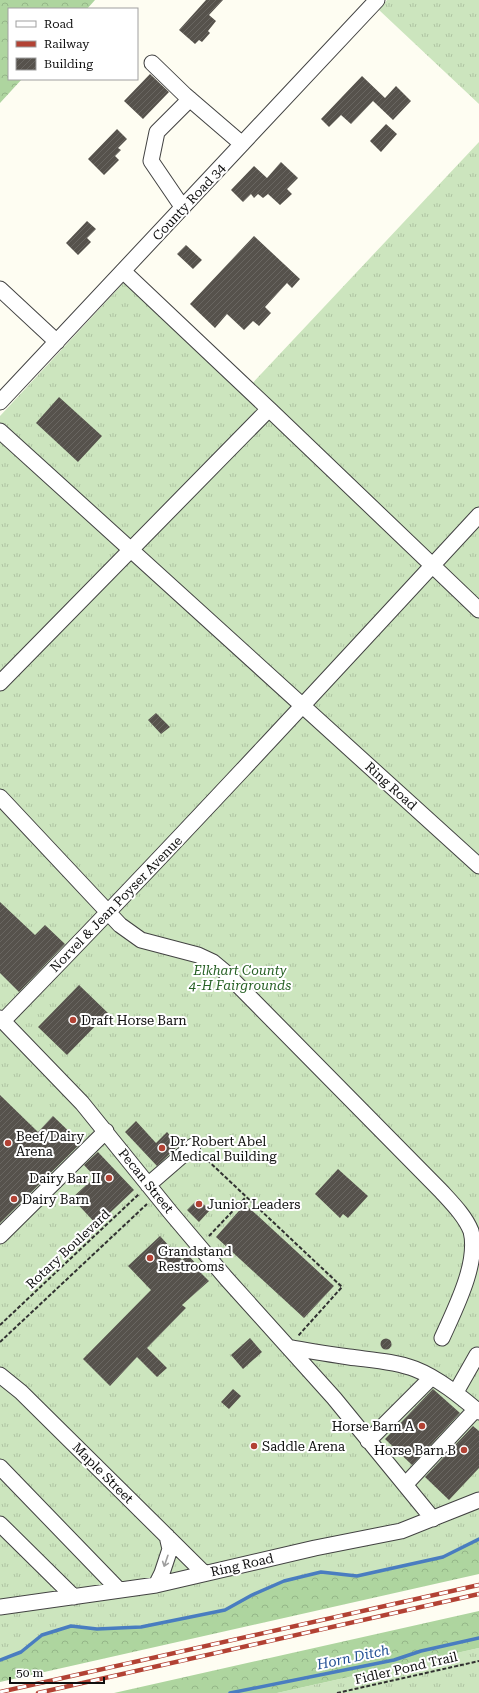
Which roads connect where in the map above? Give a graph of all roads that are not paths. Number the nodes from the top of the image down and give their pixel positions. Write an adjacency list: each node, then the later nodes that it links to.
1 (376, 0): 4 (street, County Road 34)
2 (152, 63): 3 (street)
3 (190, 99): 4 (street); 5 (street)
4 (242, 144): 5 (street, County Road 34)
5 (183, 208): 6 (street, County Road 34)
6 (124, 272): 8 (street, County Road 34); 10 (street)
7 (0, 289): 8 (street)
8 (57, 342): 9 (street, County Road 34)
9 (0, 402)
10 (269, 409): 13 (street); 14 (street)
11 (0, 430): 13 (street, Ring Road)
12 (479, 515): 14 (street, Norvel & Jean Poyser Avenue)
13 (132, 550): 16 (street); 17 (street, Ring Road)
14 (433, 565): 15 (street); 17 (street, Norvel & Jean Poyser Avenue)
15 (479, 610)
16 (0, 683)
17 (303, 706): 19 (street, Ring Road); 20 (street, Norvel & Jean Poyser Avenue)
18 (0, 797): 20 (street)
19 (479, 866)
20 (109, 913): 21 (street, Norvel & Jean Poyser Avenue); 26 (street)
21 (2, 1020): 22 (street, Pecan Street)
22 (106, 1131): 24 (street, Pecan Street); 25 (street)
23 (196, 1149): 24 (street)
24 (152, 1190): 27 (street, Pecan Street)
25 (0, 1236)
26 (442, 1338)
27 (288, 1347): 30 (street); 33 (street, Pecan Street)
28 (477, 1355): 31 (street)
29 (0, 1375): 39 (street, Maple Street)
30 (430, 1378): 31 (street); 33 (street)
31 (456, 1392): 32 (street)
32 (477, 1410): 35 (street)
33 (368, 1441): 35 (street, Pecan Street)
34 (0, 1467): 42 (street)
35 (405, 1485): 37 (street, Pecan Street)
36 (479, 1500): 37 (street, Ring Road)
37 (434, 1519): 40 (street, Ring Road)
38 (2, 1528): 43 (street)
39 (166, 1536): 40 (street, Maple Street); 41 (street, one-way to 41)
40 (204, 1573): 41 (street, Ring Road)
41 (156, 1585): 42 (street, Ring Road)
42 (119, 1590): 43 (street, Ring Road)
43 (74, 1597): 44 (street, Ring Road)
44 (0, 1607)

